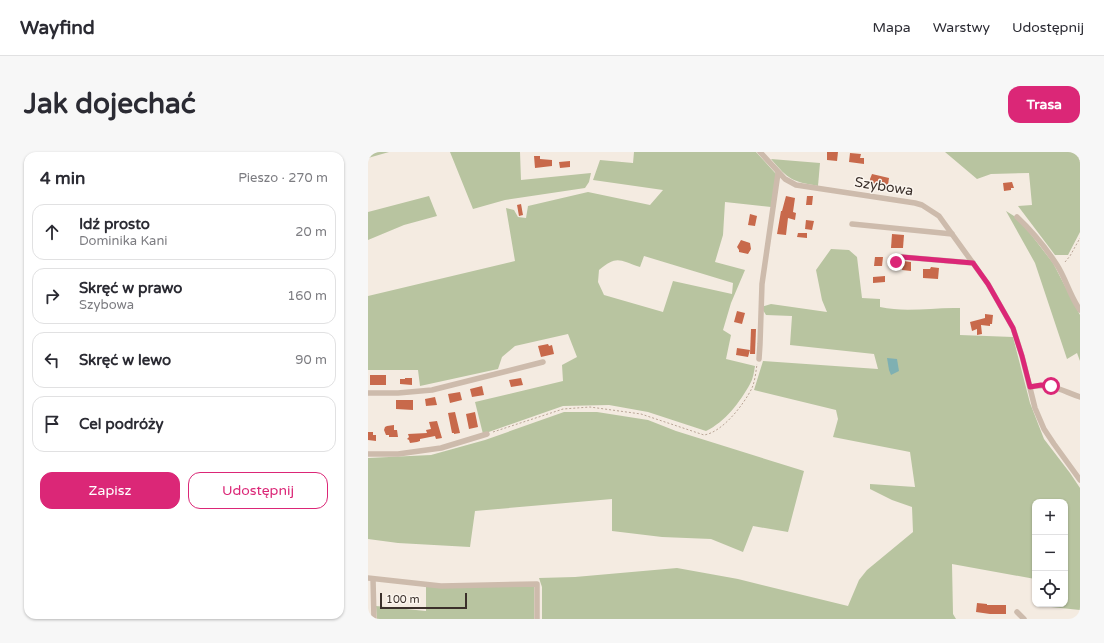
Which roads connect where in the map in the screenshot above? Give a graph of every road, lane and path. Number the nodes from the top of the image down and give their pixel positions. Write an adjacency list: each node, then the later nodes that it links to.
1 (760, 152): 4 (street, Szybowa)
2 (1078, 152): 3 (path)
3 (1080, 161)
4 (778, 173): 7 (street, Szybowa); 13 (street)
5 (1017, 217): 12 (street)
6 (852, 224): 7 (street)
7 (952, 234): 11 (street, Szybowa)
8 (1080, 238): 10 (path)
9 (896, 262): 11 (street)
10 (1065, 262)
11 (973, 263): 15 (street, Szybowa)
12 (1080, 310)
13 (759, 359): 18 (path)
14 (543, 362): 16 (street)
15 (1030, 387): 17 (street); 20 (street, Szybowa)
16 (368, 393)
17 (1080, 396)
18 (487, 434): 19 (street)
19 (368, 454)
20 (1080, 480)
21 (371, 579): 23 (street); 24 (street)
22 (1017, 612): 25 (street)
23 (374, 619)
24 (537, 619)
25 (1024, 619)

